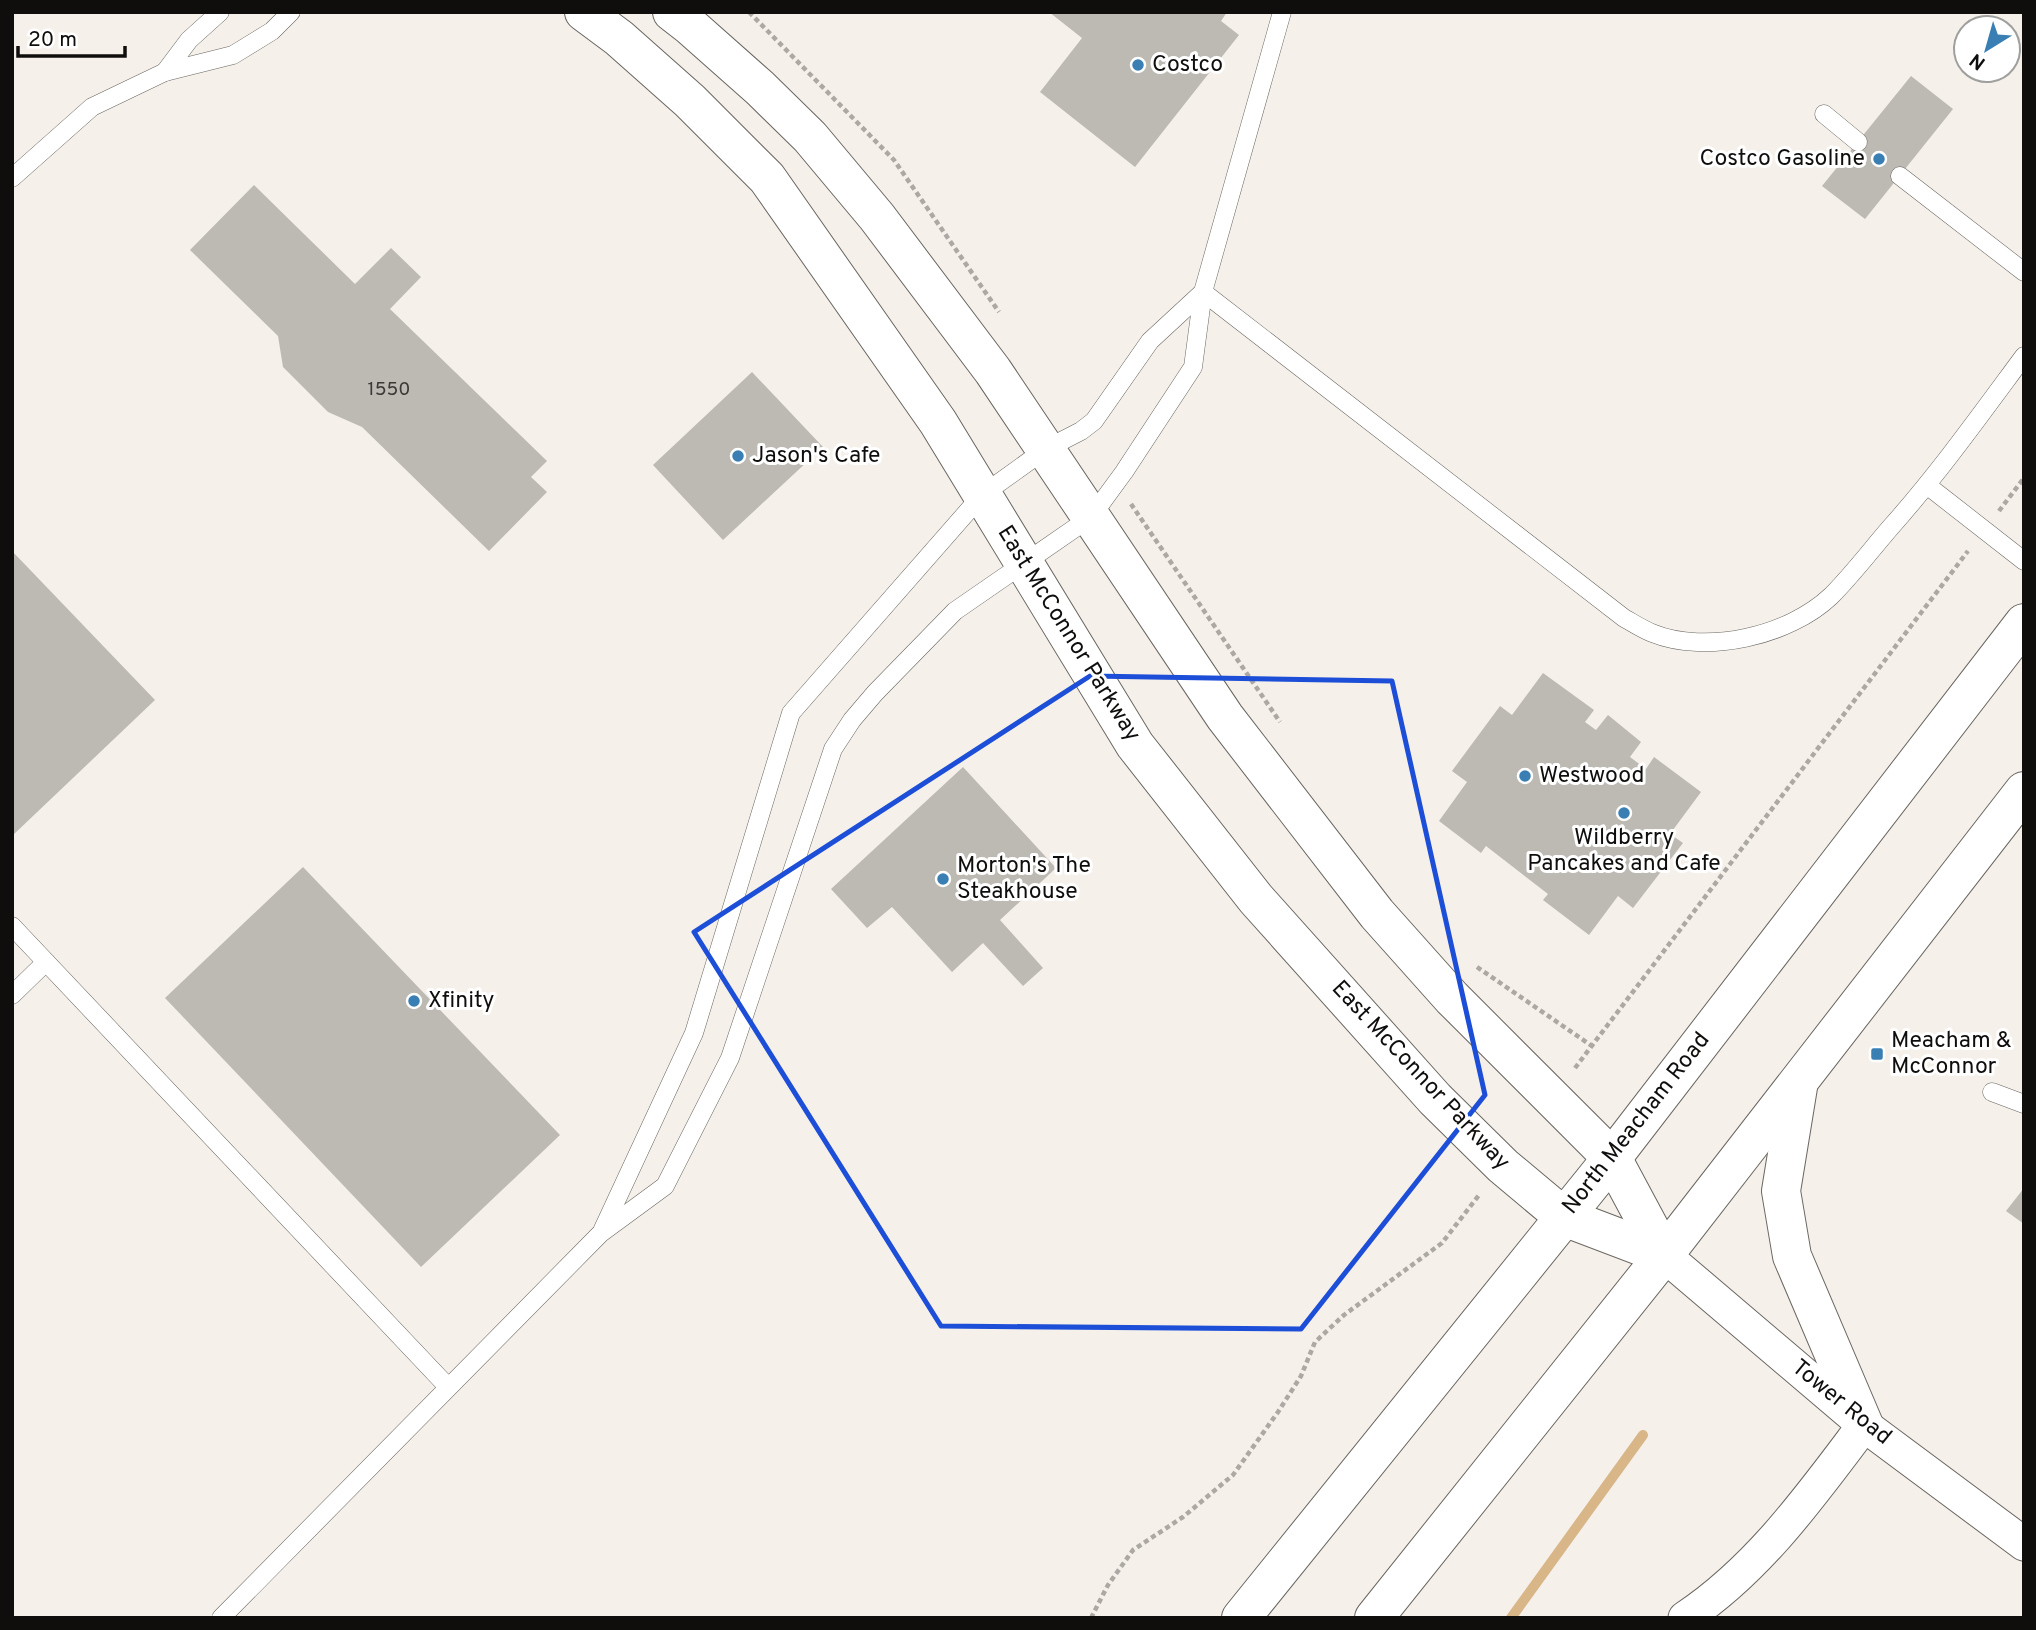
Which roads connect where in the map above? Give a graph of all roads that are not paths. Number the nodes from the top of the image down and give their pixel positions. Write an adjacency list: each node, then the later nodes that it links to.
1 (220, 12): 6 (lane)
2 (291, 12): 6 (lane)
3 (584, 12): 16 (street, East McConnor Parkway)
4 (672, 12): 14 (street)
5 (1282, 12): 12 (lane)
6 (165, 72): 10 (lane)
7 (1824, 114): 8 (lane)
8 (1858, 142)
9 (1900, 176): 11 (lane)
10 (12, 178)
11 (2024, 272)
12 (1203, 292): 14 (lane); 15 (lane); 17 (lane)
13 (2024, 356): 15 (lane)
14 (1046, 449): 16 (lane); 17 (street)
15 (1927, 486): 18 (lane)
16 (982, 495): 19 (street, East McConnor Parkway); 30 (lane)
17 (1091, 517): 19 (lane); 28 (street)
18 (2024, 561)
19 (1023, 562): 29 (street, East McConnor Parkway); 30 (lane)
20 (2024, 623): 28 (street, North Meacham Road)
21 (2024, 791): 25 (street)
22 (12, 926): 23 (lane)
23 (46, 962): 24 (lane); 32 (lane)
24 (12, 995)
25 (1799, 1081): 31 (street); 33 (street)
26 (1992, 1092): 27 (lane)
27 (2024, 1104)
28 (1612, 1158): 29 (street, North Meacham Road); 31 (street)
29 (1564, 1217): 31 (street, East McConnor Parkway); 36 (street, North Meacham Road)
30 (600, 1233): 32 (lane)
31 (1664, 1255): 33 (street, Tower Road); 37 (street)
32 (449, 1387): 35 (lane)
33 (1864, 1425): 34 (street, Tower Road); 38 (street)
34 (2024, 1544)
35 (221, 1618)
36 (1241, 1618)
37 (1374, 1618)
38 (1685, 1618)

